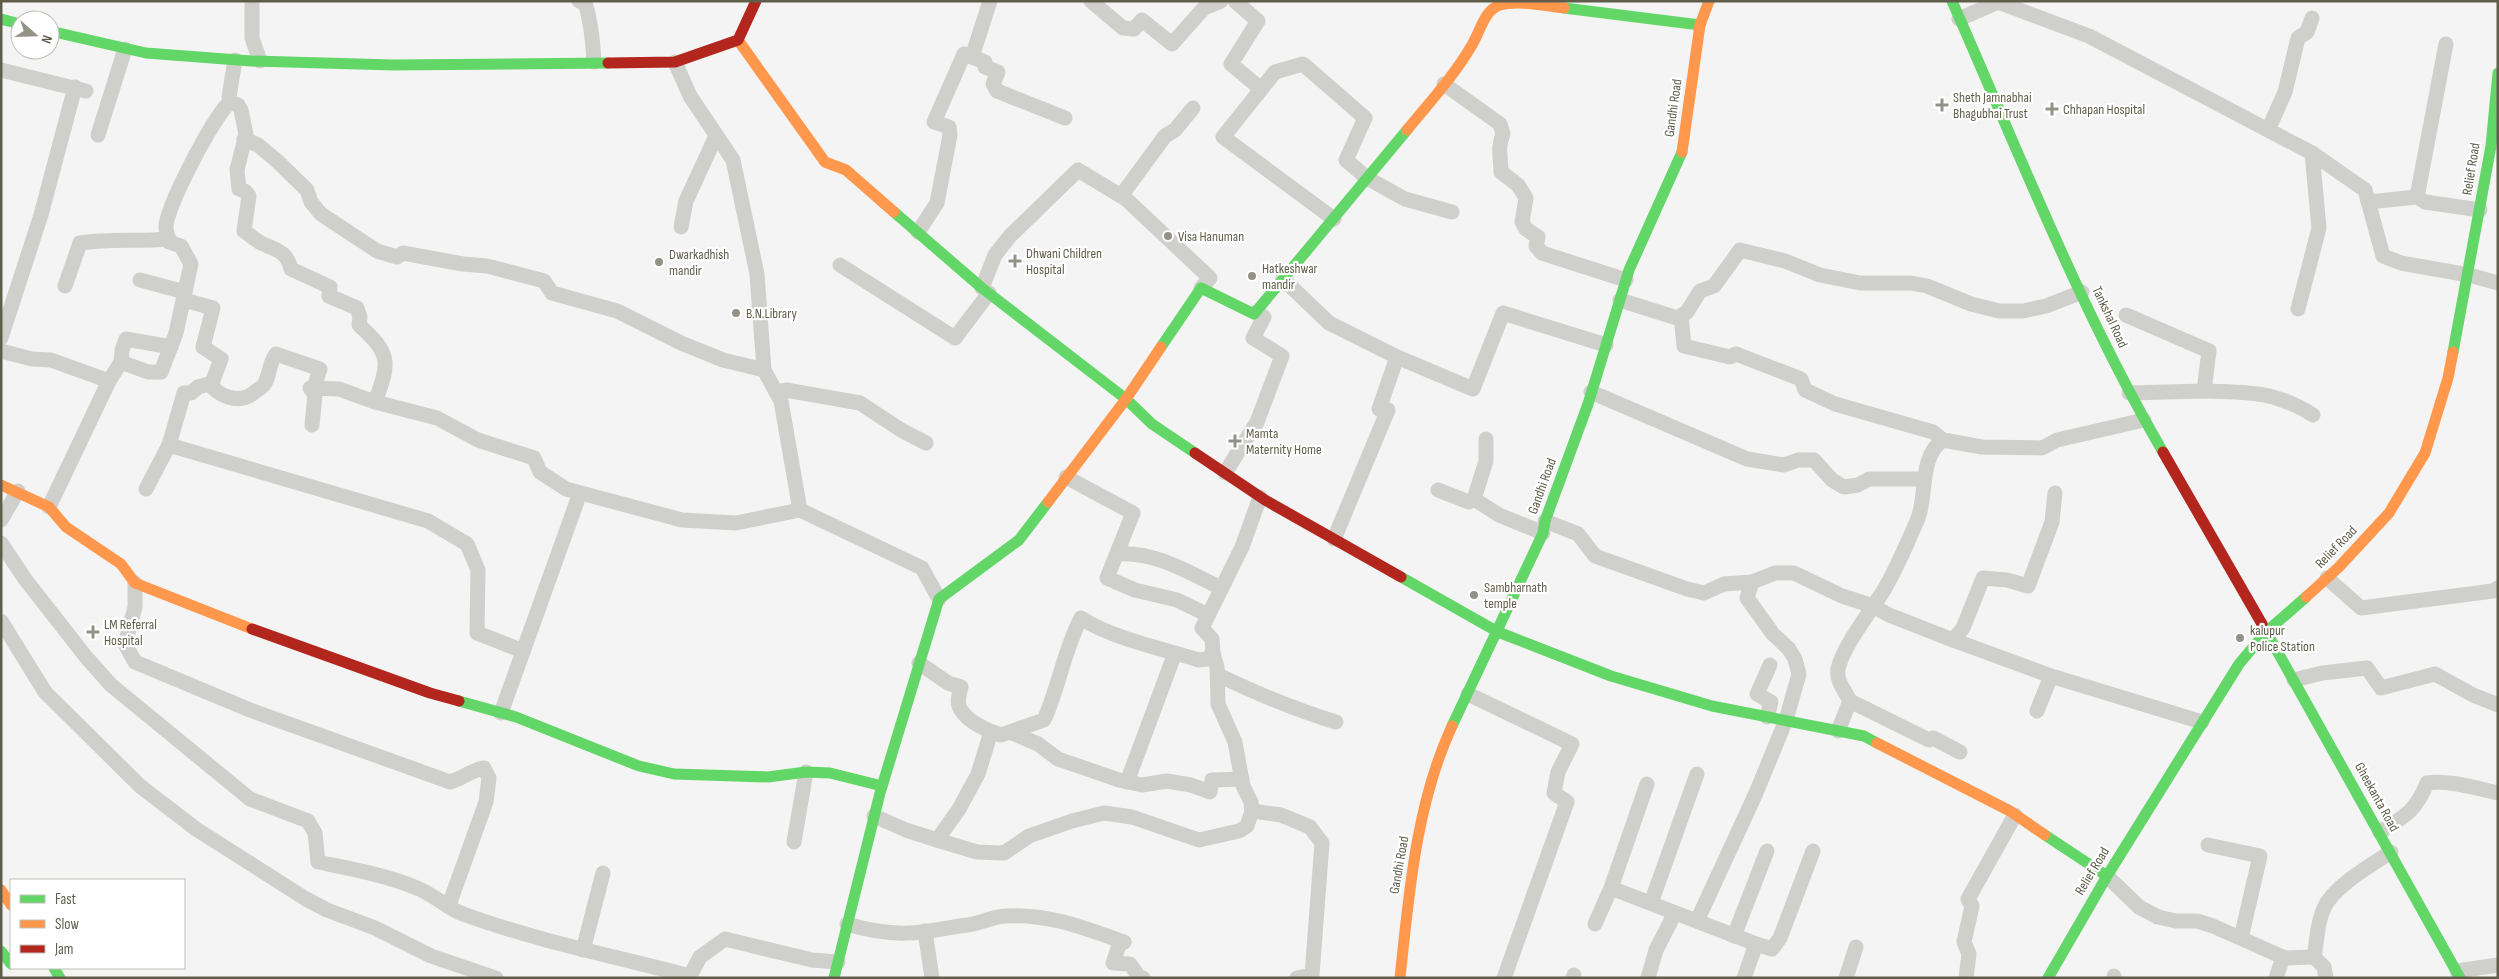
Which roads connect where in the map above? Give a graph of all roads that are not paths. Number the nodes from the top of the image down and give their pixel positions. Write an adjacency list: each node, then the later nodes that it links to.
1 (252, 1): 19 (street)
2 (579, 1): 20 (street)
3 (756, 1): 14 (street)
4 (990, 1): 17 (street)
5 (1090, 1): 6 (street)
6 (1221, 1)
7 (1235, 1): 25 (street)
8 (1709, 1): 12 (street, Gandhi Road)
9 (1952, 1): 11 (street, Tankshal Road)
10 (2312, 18): 29 (street)
11 (1959, 19): 29 (street); 53 (street, Tankshal Road)
12 (1700, 25): 24 (street); 48 (street, Gandhi Road)
13 (60, 33): 16 (street)
14 (738, 40): 21 (street); 42 (street)
15 (2446, 44): 36 (street)
16 (125, 49): 18 (street); 30 (street)
17 (972, 57): 28 (street); 42 (street)
18 (235, 60): 19 (street); 26 (street)
19 (260, 61): 20 (street)
20 (594, 62): 21 (street)
21 (675, 62): 31 (street)
22 (1, 70): 60 (street)
23 (2498, 72): 38 (street, Relief Road)
24 (1444, 84): 34 (street); 48 (street)
25 (1261, 89): 34 (street); 40 (street)
26 (230, 102): 32 (street); 43 (street)
27 (1193, 108): 35 (street)
28 (1065, 118)
29 (2268, 130): 33 (street)
30 (98, 135)
31 (716, 136): 41 (street); 66 (street)
32 (244, 139): 66 (street); 75 (street)
33 (2312, 153): 37 (street); 56 (street)
34 (1367, 178): 39 (street); 40 (street)
35 (1121, 196): 51 (street); 52 (street)
36 (2417, 197): 37 (street); 38 (street)
37 (2368, 202): 45 (street)
38 (2480, 210): 45 (street, Relief Road)
39 (1452, 212)
40 (1334, 219): 46 (street)
41 (681, 227)
42 (918, 232): 52 (street)
43 (169, 239): 50 (street); 54 (street)
44 (840, 265): 52 (street)
45 (2469, 275): 49 (street); 101 (street, Relief Road)
46 (1283, 279): 57 (street); 64 (street)
47 (140, 280): 54 (street)
48 (1626, 280): 55 (street, Gandhi Road)
49 (2498, 283)
50 (65, 286)
51 (1201, 288): 57 (street); 74 (street)
52 (986, 291): 74 (street)
53 (2082, 292): 59 (street); 73 (street, Tankshal Road)
54 (185, 296): 62 (street); 68 (street)
55 (1620, 300): 59 (street); 61 (street, Gandhi Road)
56 (2298, 309)
57 (1256, 312): 83 (street)
58 (2126, 315): 70 (street)
59 (1681, 316): 80 (street)
60 (1, 338)
61 (1606, 345): 64 (street); 72 (street, Gandhi Road)
62 (171, 347): 65 (street); 65 (street)
63 (1, 351): 67 (street)
64 (1397, 357): 98 (street)
65 (121, 362): 67 (street)
66 (764, 370): 71 (street)
67 (109, 381): 94 (street)
68 (212, 383): 69 (street); 82 (street)
69 (314, 388): 75 (street); 78 (street)
70 (2204, 391): 73 (street); 76 (street)
71 (776, 392): 81 (street); 95 (street)
72 (1591, 392): 85 (street); 97 (street, Gandhi Road)
73 (2129, 393): 77 (street, Tankshal Road)
74 (1126, 400): 83 (street); 84 (street)
75 (375, 402): 91 (street)
76 (2313, 414)
77 (2144, 420): 80 (street); 111 (street, Tankshal Road)
78 (312, 425)
79 (1486, 439): 93 (street)
80 (1943, 440): 85 (street)
81 (926, 443)
82 (169, 445): 87 (street); 113 (street)
83 (1225, 473): 92 (street)
84 (1066, 477): 100 (street); 106 (street)
85 (1924, 479): 107 (street)
86 (1, 486): 89 (street)
87 (146, 489)
88 (1438, 490): 93 (street)
89 (18, 491): 94 (street); 96 (street)
90 (2055, 492): 112 (street)
91 (580, 493): 95 (street); 113 (street)
92 (1260, 497): 98 (street); 104 (street)
93 (1474, 500): 97 (street)
94 (49, 507): 103 (street)
95 (800, 510): 106 (street)
96 (1, 520)
97 (1544, 527): 102 (street); 110 (street, Gandhi Road)
98 (1334, 539): 110 (street)
99 (1, 543): 157 (street)
100 (1117, 554): 104 (street); 108 (street)
101 (2327, 578): 105 (street); 111 (street, Relief Road)
102 (1752, 582): 107 (street); 127 (street)
103 (135, 583): 125 (street); 157 (street)
104 (1221, 588): 108 (street)
105 (2498, 588)
106 (939, 600): 116 (street)
107 (1873, 606): 112 (street); 122 (street)
108 (1208, 615): 115 (street)
109 (1, 621): 177 (street)
110 (1498, 632): 121 (street, Gandhi Road); 126 (street)
111 (2265, 633): 120 (street, Gheekanta Road); 129 (street, Relief Road)
112 (1954, 640): 119 (street)
113 (524, 651): 125 (street)
114 (1175, 653): 115 (street); 132 (street); 137 (street)
115 (1213, 653): 118 (street)
116 (919, 663): 131 (street); 139 (street)
117 (1770, 665): 126 (street)
118 (1218, 675): 128 (street); 136 (street)
119 (2051, 676): 124 (street); 129 (street)
120 (2294, 680): 123 (street); 144 (street, Gheekanta Road)
121 (1468, 694): 181 (street, Gandhi Road); 182 (street)
122 (1850, 701): 130 (street); 133 (street)
123 (2498, 705)
124 (2038, 711)
125 (501, 713): 134 (street)
126 (1767, 717): 127 (street)
127 (1786, 720): 130 (street); 159 (street)
128 (1336, 722)
129 (2202, 722): 152 (street, Relief Road)
130 (1838, 731): 142 (street)
131 (991, 732): 132 (street); 145 (street)
132 (1010, 732): 137 (street)
133 (1960, 752)
134 (806, 772): 139 (street); 146 (street)
135 (1697, 774): 155 (street)
136 (1242, 779): 137 (street); 141 (street)
137 (1126, 782)
138 (1647, 784): 153 (street)
139 (882, 786): 143 (street)
140 (2498, 793): 144 (street)
141 (1252, 810): 145 (street); 176 (street)
142 (2015, 815): 152 (street); 186 (street)
143 (874, 816): 145 (street); 160 (street)
144 (2380, 832): 150 (street, Gheekanta Road)
145 (937, 840)
146 (794, 842)
147 (2208, 845): 164 (street)
148 (1767, 851): 163 (street)
149 (1813, 851): 165 (street)
150 (2391, 852): 170 (street); 175 (street, Gheekanta Road)
151 (603, 873): 167 (street)
152 (2107, 876): 164 (street); 187 (street, Relief Road)
153 (1611, 888): 155 (street); 161 (street)
154 (1, 890): 156 (street)
155 (1650, 903): 158 (street)
156 (10, 904)
157 (449, 905): 167 (street)
158 (1675, 913): 159 (street); 183 (street)
159 (1697, 921): 163 (street)
160 (847, 924): 162 (street); 171 (street)
161 (1595, 924)
162 (925, 930): 179 (street); 180 (street)
163 (1734, 936): 165 (street)
164 (2241, 938): 169 (street)
165 (1756, 944): 184 (street)
166 (1856, 947): 185 (street)
167 (583, 950): 171 (street)
168 (1, 951): 172 (street)
169 (2283, 957): 170 (street); 188 (street)
170 (2314, 957): 189 (street)
171 (838, 962): 178 (street)
172 (10, 963)
173 (2498, 965): 174 (street)
174 (2481, 967): 175 (street); 190 (street)
175 (2459, 974)
176 (1310, 977)
177 (496, 978)
178 (834, 978)
179 (932, 978)
180 (1143, 978)
181 (1400, 978)
182 (1504, 978)
183 (1648, 978)
184 (1744, 978)
185 (1846, 978)
186 (1966, 978)
187 (2048, 978)
188 (2276, 978)
189 (2326, 978)
190 (2495, 978)

